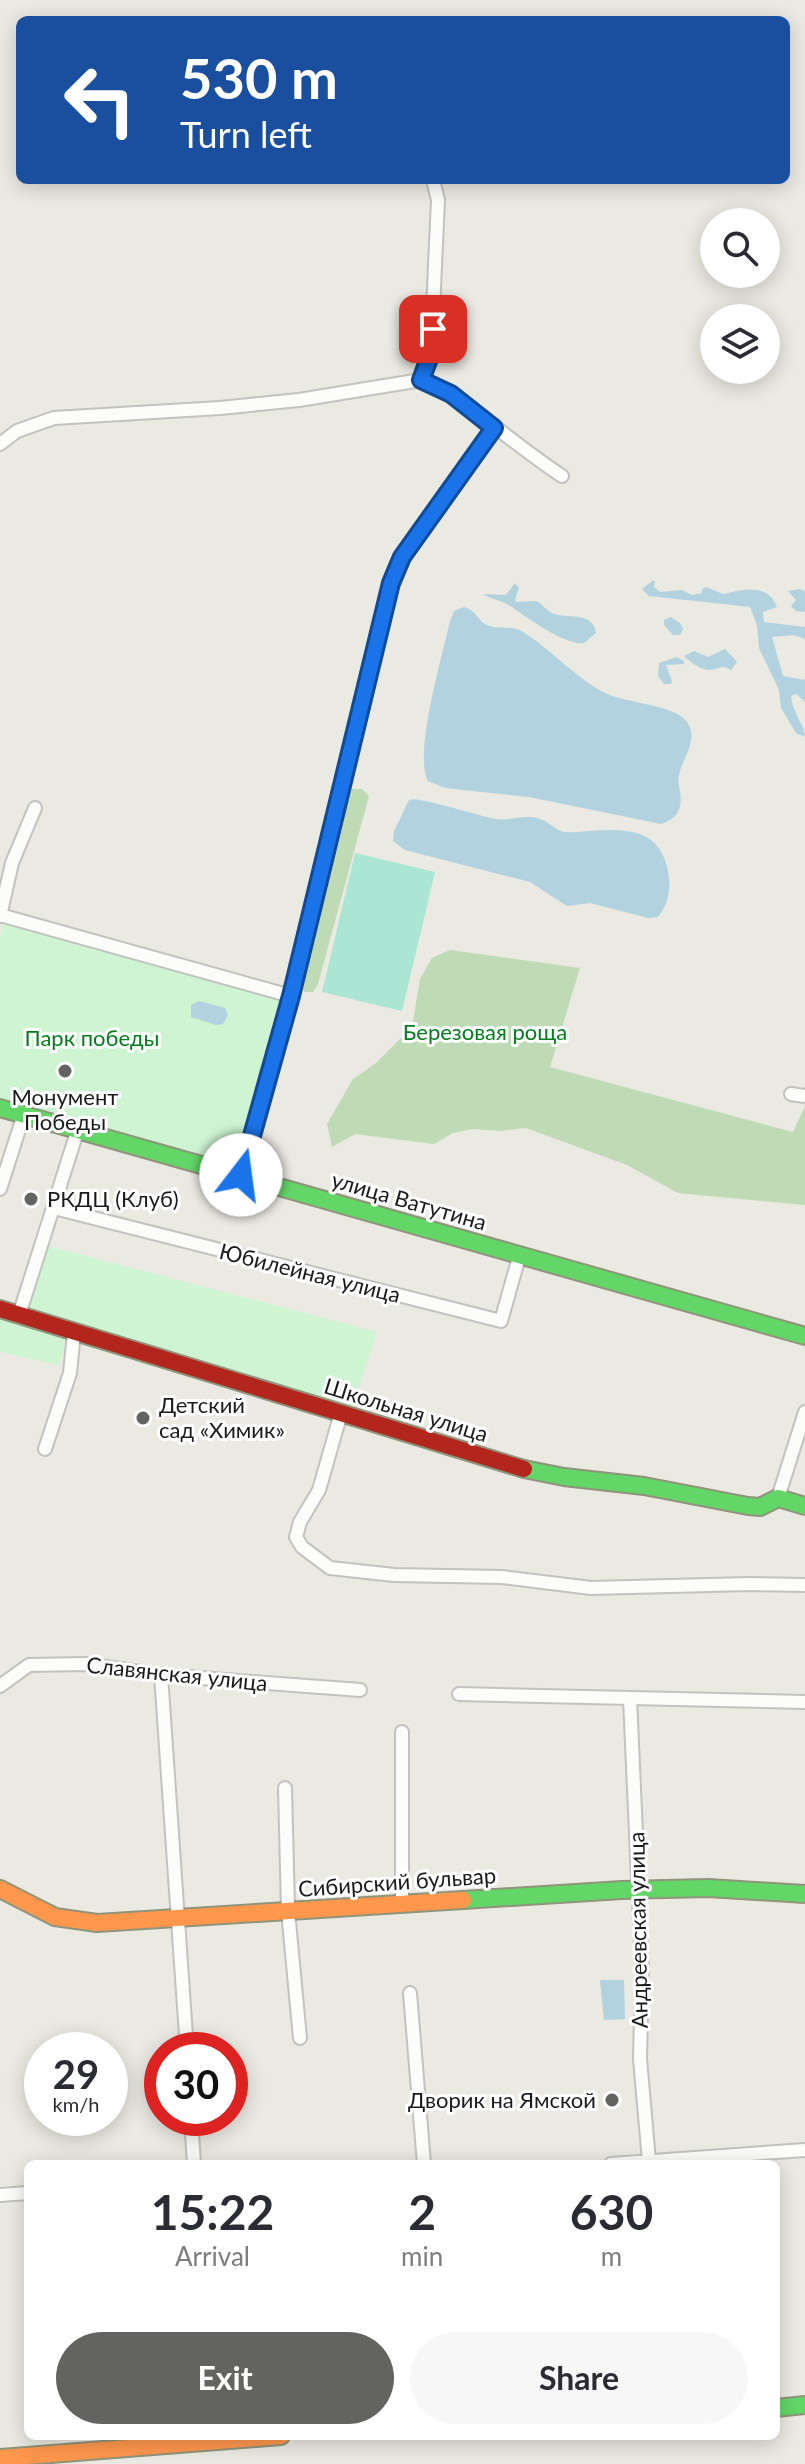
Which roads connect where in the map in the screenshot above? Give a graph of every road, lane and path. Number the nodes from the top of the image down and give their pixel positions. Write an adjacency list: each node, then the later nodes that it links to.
1 (434, 184): 2 (street)
2 (421, 380): 3 (street); 4 (street)
3 (494, 428): 5 (street); 8 (street)
4 (0, 444)
5 (562, 476)
6 (35, 808): 7 (street)
7 (0, 915): 8 (street)
8 (291, 996): 15 (street)
9 (791, 1094): 10 (street)
10 (805, 1096)
11 (0, 1108): 12 (street, улица Ватутина)
12 (24, 1114): 13 (street, улица Ватутина); 14 (street)
13 (78, 1129): 15 (street, улица Ватутина); 17 (street)
14 (3, 1167): 16 (street)
15 (241, 1175): 18 (street, улица Ватутина)
16 (0, 1189)
17 (54, 1208): 18 (street, Юбилейная улица); 20 (street)
18 (519, 1257): 22 (street, улица Ватутина)
19 (0, 1309): 20 (street, Школьная улица)
20 (19, 1315): 21 (street, Школьная улица)
21 (74, 1333): 24 (street, Школьная улица); 25 (street)
22 (805, 1336)
23 (805, 1412): 26 (street)
24 (341, 1413): 26 (street, Школьная улица); 28 (street)
25 (45, 1449)
26 (778, 1498): 27 (street, Школьная улица)
27 (805, 1506)
28 (805, 1585)
29 (161, 1675): 30 (street, Славянская улица); 31 (street, Славянская улица); 42 (street)
30 (0, 1686)
31 (360, 1690)
32 (459, 1694): 33 (street)
33 (630, 1698): 34 (street); 38 (street, Андреевская улица)
34 (805, 1702)
35 (402, 1732): 40 (street)
36 (285, 1788): 41 (street)
37 (0, 1889): 42 (street, Сибирский бульвар)
38 (639, 1889): 39 (street, Сибирский бульвар); 40 (street, Сибирский бульвар); 50 (street, Андреевская улица)
39 (805, 1894)
40 (402, 1903): 41 (street, Сибирский бульвар)
41 (288, 1911): 42 (street, Сибирский бульвар); 45 (street)
42 (179, 1917): 44 (street)
43 (410, 1993): 49 (street)
44 (186, 2032)
45 (300, 2038)
46 (192, 2136): 48 (street)
47 (805, 2150): 51 (street)
48 (194, 2160)
49 (424, 2160)
50 (649, 2160)
51 (663, 2160)
52 (24, 2193): 53 (street)
53 (0, 2195)
54 (805, 2405): 55 (street)
55 (780, 2408)
56 (230, 2440): 57 (street)
57 (0, 2458)

